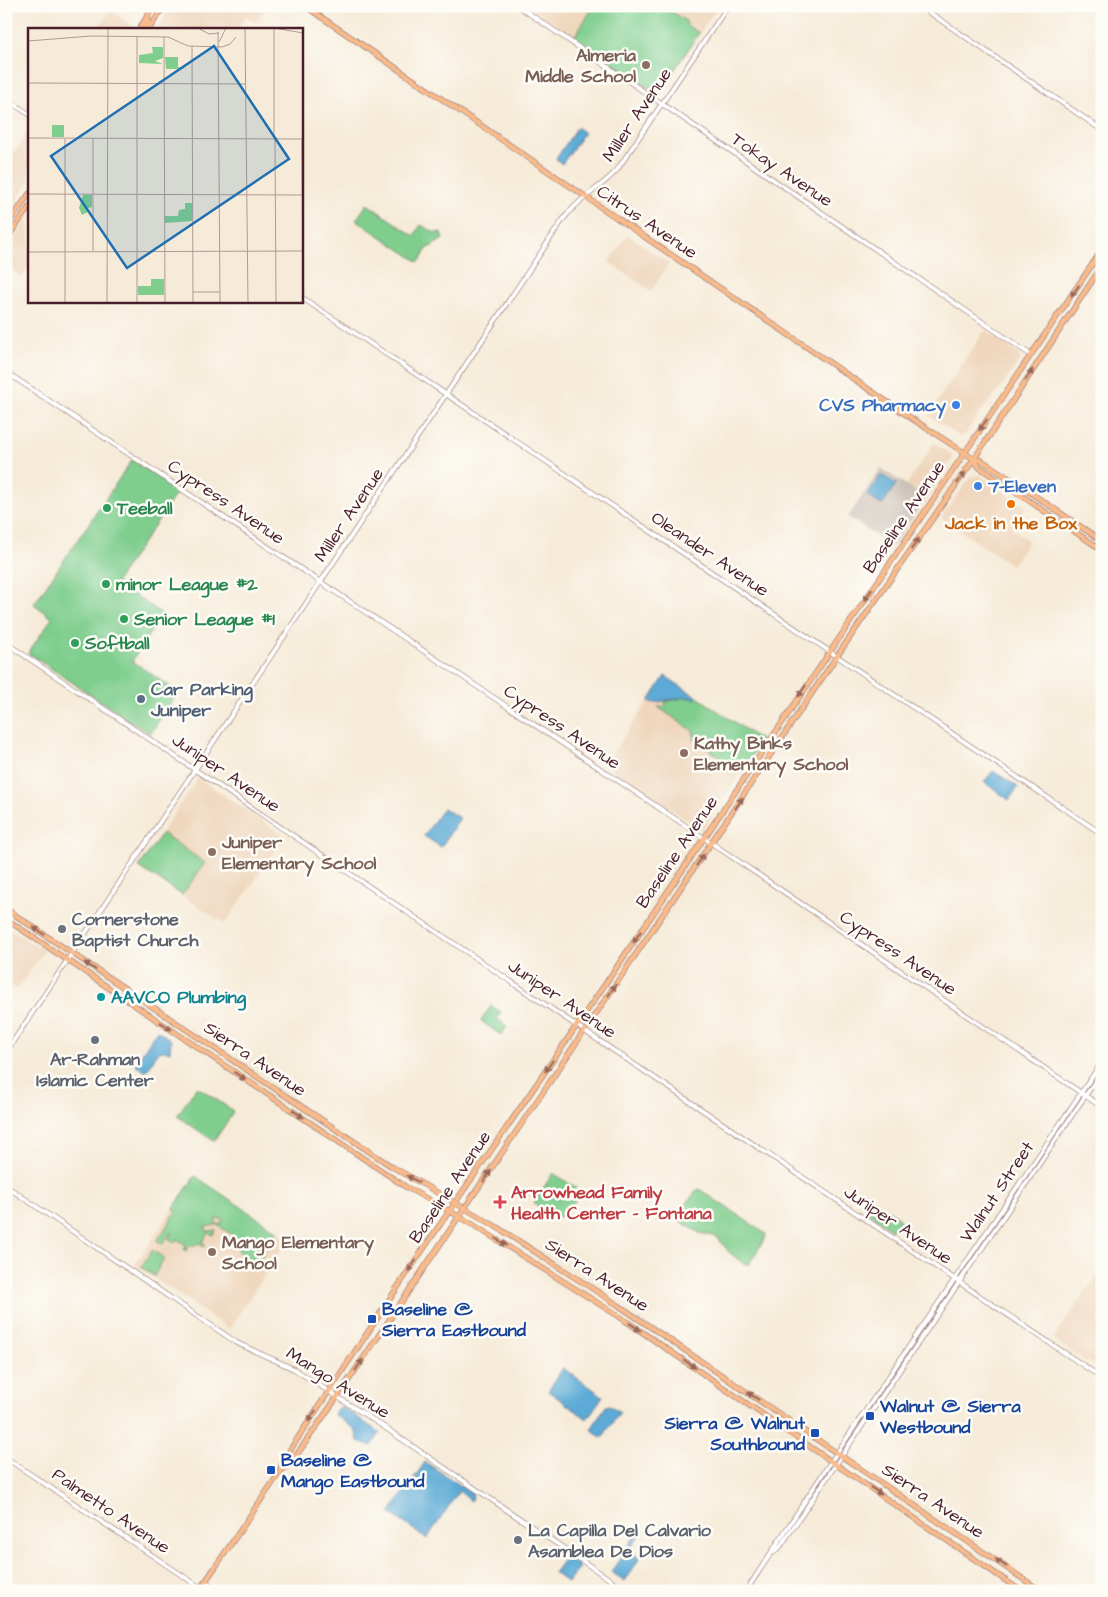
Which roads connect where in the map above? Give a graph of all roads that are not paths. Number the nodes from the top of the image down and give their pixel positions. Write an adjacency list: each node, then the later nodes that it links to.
1 (154, 6): 7 (main road)
2 (164, 6): 10 (main road)
3 (305, 6): 16 (main road, Citrus Avenue)
4 (518, 6): 12 (street, Tokay Avenue)
5 (728, 6): 12 (street, Miller Avenue)
6 (920, 6): 14 (street)
7 (148, 16): 8 (main road); 9 (main road)
8 (140, 28)
9 (145, 28)
10 (150, 28)
11 (6, 99): 13 (street)
12 (661, 104): 16 (street, Miller Avenue); 23 (street, Tokay Avenue)
13 (28, 113)
14 (1102, 130)
15 (28, 195): 18 (main road)
16 (585, 196): 25 (street, Miller Avenue); 26 (main road, Citrus Avenue)
17 (28, 208): 19 (main road)
18 (6, 227)
19 (6, 240)
20 (1102, 250): 23 (main road, Baseline Avenue, one-way to 23)
21 (1102, 266): 27 (main road, Baseline Avenue, one-way to 21)
22 (302, 298): 25 (street, Oleander Avenue)
23 (1031, 355): 26 (main road, Baseline Avenue, one-way to 26)
24 (6, 372): 30 (street, Cypress Avenue)
25 (446, 394): 30 (street, Miller Avenue); 32 (street, Oleander Avenue)
26 (964, 453): 27 (main road, Citrus Avenue); 32 (main road, Baseline Avenue, one-way to 32)
27 (974, 459): 28 (main road, Citrus Avenue); 29 (main road, Citrus Avenue); 33 (main road, Baseline Avenue, one-way to 27)
28 (1102, 542)
29 (1102, 550)
30 (320, 582): 34 (street, Miller Avenue); 36 (street, Cypress Avenue)
31 (6, 643): 34 (street, Juniper Avenue)
32 (830, 651): 33 (street, Oleander Avenue); 36 (main road, Baseline Avenue, one-way to 36)
33 (837, 656): 35 (street, Oleander Avenue); 37 (main road, Baseline Avenue, one-way to 33)
34 (196, 769): 40 (street, Miller Avenue); 42 (street, Juniper Avenue)
35 (1102, 834)
36 (704, 838): 37 (street, Cypress Avenue); 42 (main road, Baseline Avenue, one-way to 42)
37 (711, 843): 43 (main road, Baseline Avenue, one-way to 37); 47 (street, Cypress Avenue)
38 (6, 909): 40 (main road, Sierra Avenue, one-way to 38)
39 (6, 919): 41 (main road, Sierra Avenue)
40 (72, 953): 41 (street, Miller Avenue); 50 (main road, Sierra Avenue, one-way to 40)
41 (68, 960): 44 (street, Miller Avenue); 52 (main road, Sierra Avenue, one-way to 52)
42 (577, 1026): 43 (street, Juniper Avenue); 50 (main road, Baseline Avenue, one-way to 50)
43 (585, 1031): 51 (main road, Baseline Avenue, one-way to 43); 54 (street, Juniper Avenue)
44 (6, 1052)
45 (1102, 1062): 47 (street, Walnut Street)
46 (1102, 1071): 47 (street, Walnut Street)
47 (1083, 1094): 48 (street, Cypress Avenue); 54 (street, Walnut Street)
48 (1102, 1107)
49 (6, 1186): 56 (street, Mango Avenue)
50 (456, 1203): 51 (main road, Sierra Avenue); 52 (main road, Baseline Avenue)
51 (465, 1208): 53 (main road, Baseline Avenue); 58 (main road, Sierra Avenue, one-way to 51)
52 (450, 1211): 53 (main road, Sierra Avenue); 56 (main road, Baseline Avenue, one-way to 56)
53 (460, 1217): 57 (main road, Baseline Avenue, one-way to 53); 60 (main road, Sierra Avenue, one-way to 60)
54 (957, 1281): 55 (street, Juniper Avenue); 58 (street, Walnut Street)
55 (1102, 1378)
56 (329, 1392): 57 (street, Mango Avenue); 61 (main road, Baseline Avenue, one-way to 61)
57 (337, 1397): 61 (main road, Baseline Avenue); 66 (street, Mango Avenue)
58 (839, 1455): 60 (street, Walnut Street); 69 (main road, Sierra Avenue, one-way to 58)
59 (6, 1458): 63 (street, Palmetto Avenue)
60 (834, 1462): 67 (street, Walnut Street); 68 (main road, Sierra Avenue, one-way to 68)
61 (280, 1472): 62 (main road, Baseline Avenue)
62 (205, 1582): 63 (main road, Baseline Avenue); 65 (street)
63 (201, 1589): 64 (main road)
64 (194, 1591)
65 (219, 1591)
66 (627, 1591)
67 (746, 1591)
68 (1021, 1591)
69 (1041, 1591)

